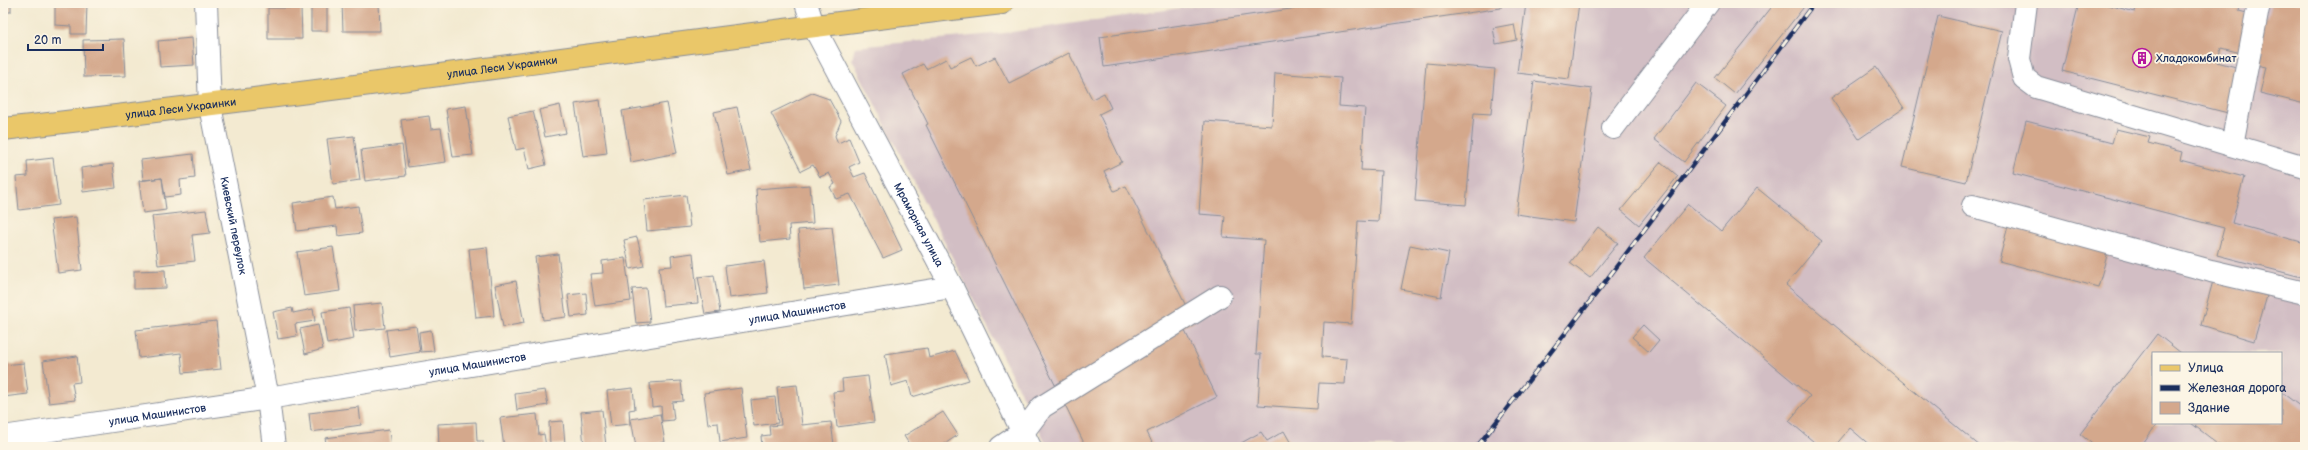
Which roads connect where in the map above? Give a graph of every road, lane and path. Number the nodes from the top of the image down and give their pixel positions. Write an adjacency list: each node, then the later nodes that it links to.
1 (206, 3): 8 (street, Киевский переулок)
2 (806, 3): 7 (street, Мраморная улица)
3 (1002, 3): 7 (main road, улица Леси Украинки)
4 (1708, 3): 9 (street)
5 (2026, 3): 11 (street)
6 (2259, 3): 11 (street)
7 (812, 25): 8 (main road, улица Леси Украинки); 14 (street, Мраморная улица)
8 (210, 106): 10 (main road, улица Леси Украинки); 17 (street, Киевский переулок)
9 (1613, 128)
10 (3, 129)
11 (2232, 145): 12 (street)
12 (2305, 167)
13 (1973, 206): 15 (street)
14 (952, 287): 17 (street, улица Машинистов); 19 (street, Мраморная улица)
15 (2305, 294)
16 (1220, 296): 19 (street)
17 (268, 398): 18 (street, улица Машинистов); 20 (street, Киевский переулок)
18 (3, 437)
19 (1026, 440): 21 (street)
20 (274, 447)
21 (1001, 447)

